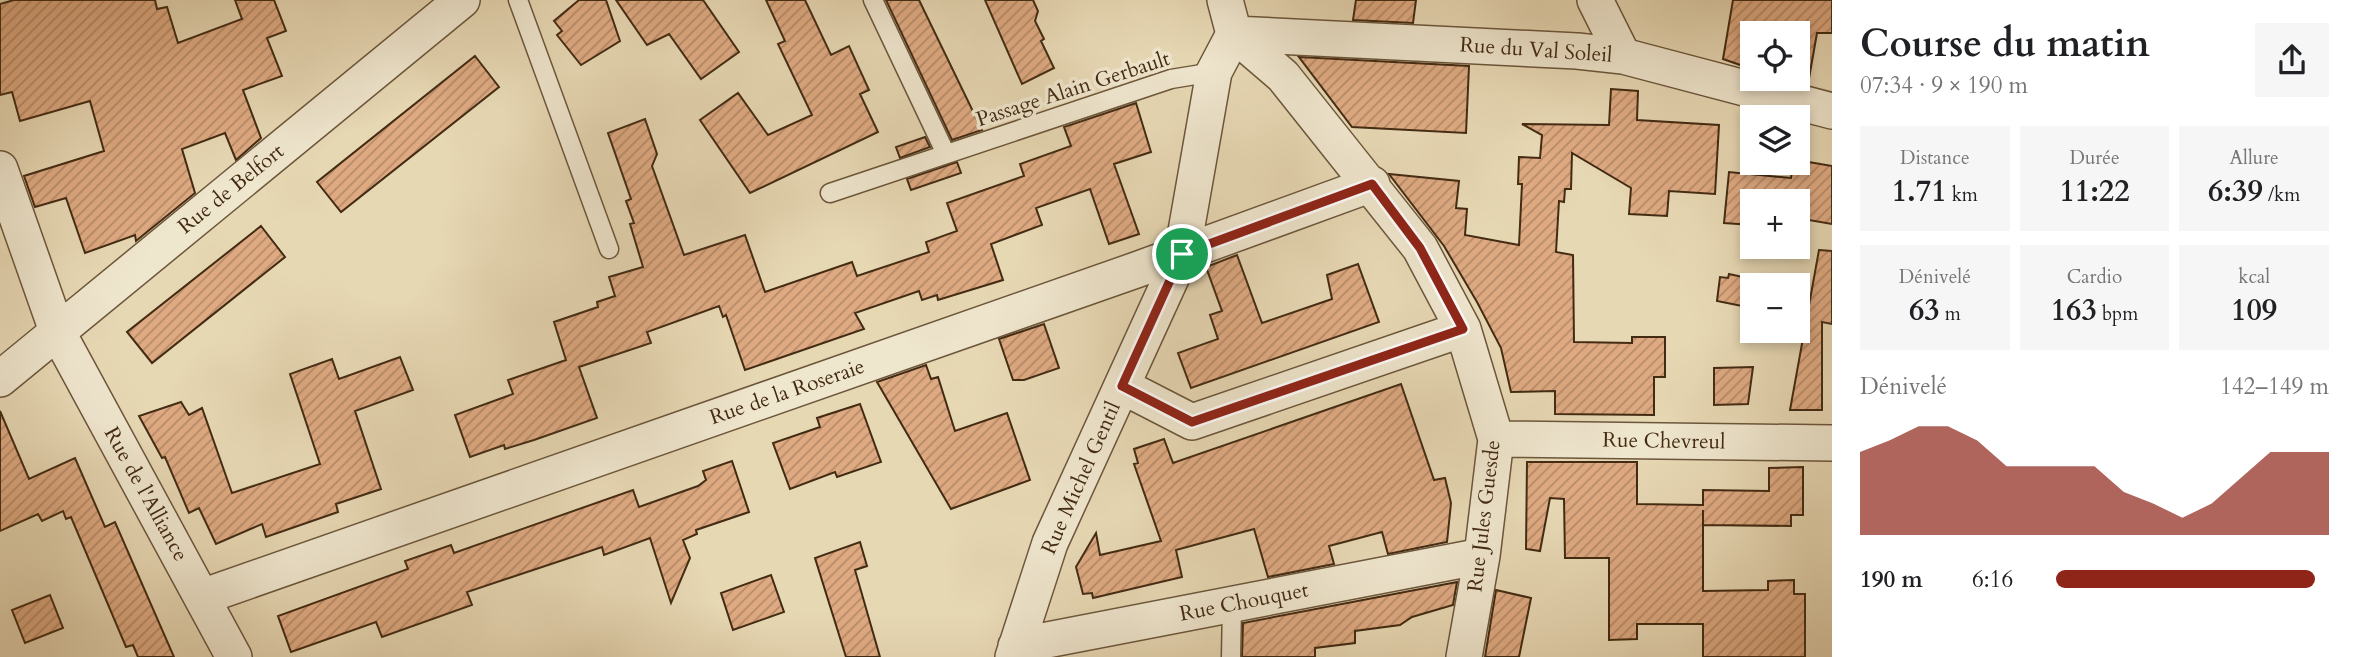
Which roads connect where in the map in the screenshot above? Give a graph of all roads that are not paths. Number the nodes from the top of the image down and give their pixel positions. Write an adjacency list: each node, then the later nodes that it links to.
1 (461, 0): 17 (street, Rue de Belfort)
2 (518, 0): 14 (lane)
3 (873, 0): 10 (lane)
4 (1225, 0): 6 (street)
5 (1595, 0): 7 (street)
6 (1234, 34): 7 (street, Rue du Val Soleil); 8 (street, Rue Michel Gentil); 12 (street, Rue Jules Guesde)
7 (1623, 56): 9 (street, Rue du Val Soleil)
8 (1214, 72): 10 (lane, Passage Alain Gerbault); 15 (street, Rue Michel Gentil)
9 (1832, 111)
10 (946, 154): 13 (lane, Passage Alain Gerbault)
11 (0, 169): 17 (street, Rue de l'Alliance)
12 (1372, 184): 15 (street, Rue de la Roseraie); 16 (street, Rue Jules Guesde)
13 (830, 193)
14 (609, 249)
15 (1182, 254): 19 (street, Rue Michel Gentil); 23 (street, Rue de la Roseraie)
16 (1463, 329): 19 (street); 20 (street, Rue Jules Guesde)
17 (57, 331): 18 (street, Rue de Belfort); 23 (street, Rue de l'Alliance)
18 (0, 379)
19 (1122, 386): 25 (street, Rue Michel Gentil)
20 (1496, 439): 21 (street, Rue Chevreul); 22 (street, Rue Jules Guesde)
21 (1832, 443)
22 (1482, 556): 24 (street, Rue Chouquet); 28 (street, Rue Jules Guesde)
23 (202, 597): 26 (street, Rue de l'Alliance)
24 (1232, 605): 25 (street, Rue Chouquet); 27 (lane)
25 (1015, 652)
26 (234, 657)
27 (1231, 657)
28 (1464, 657)

